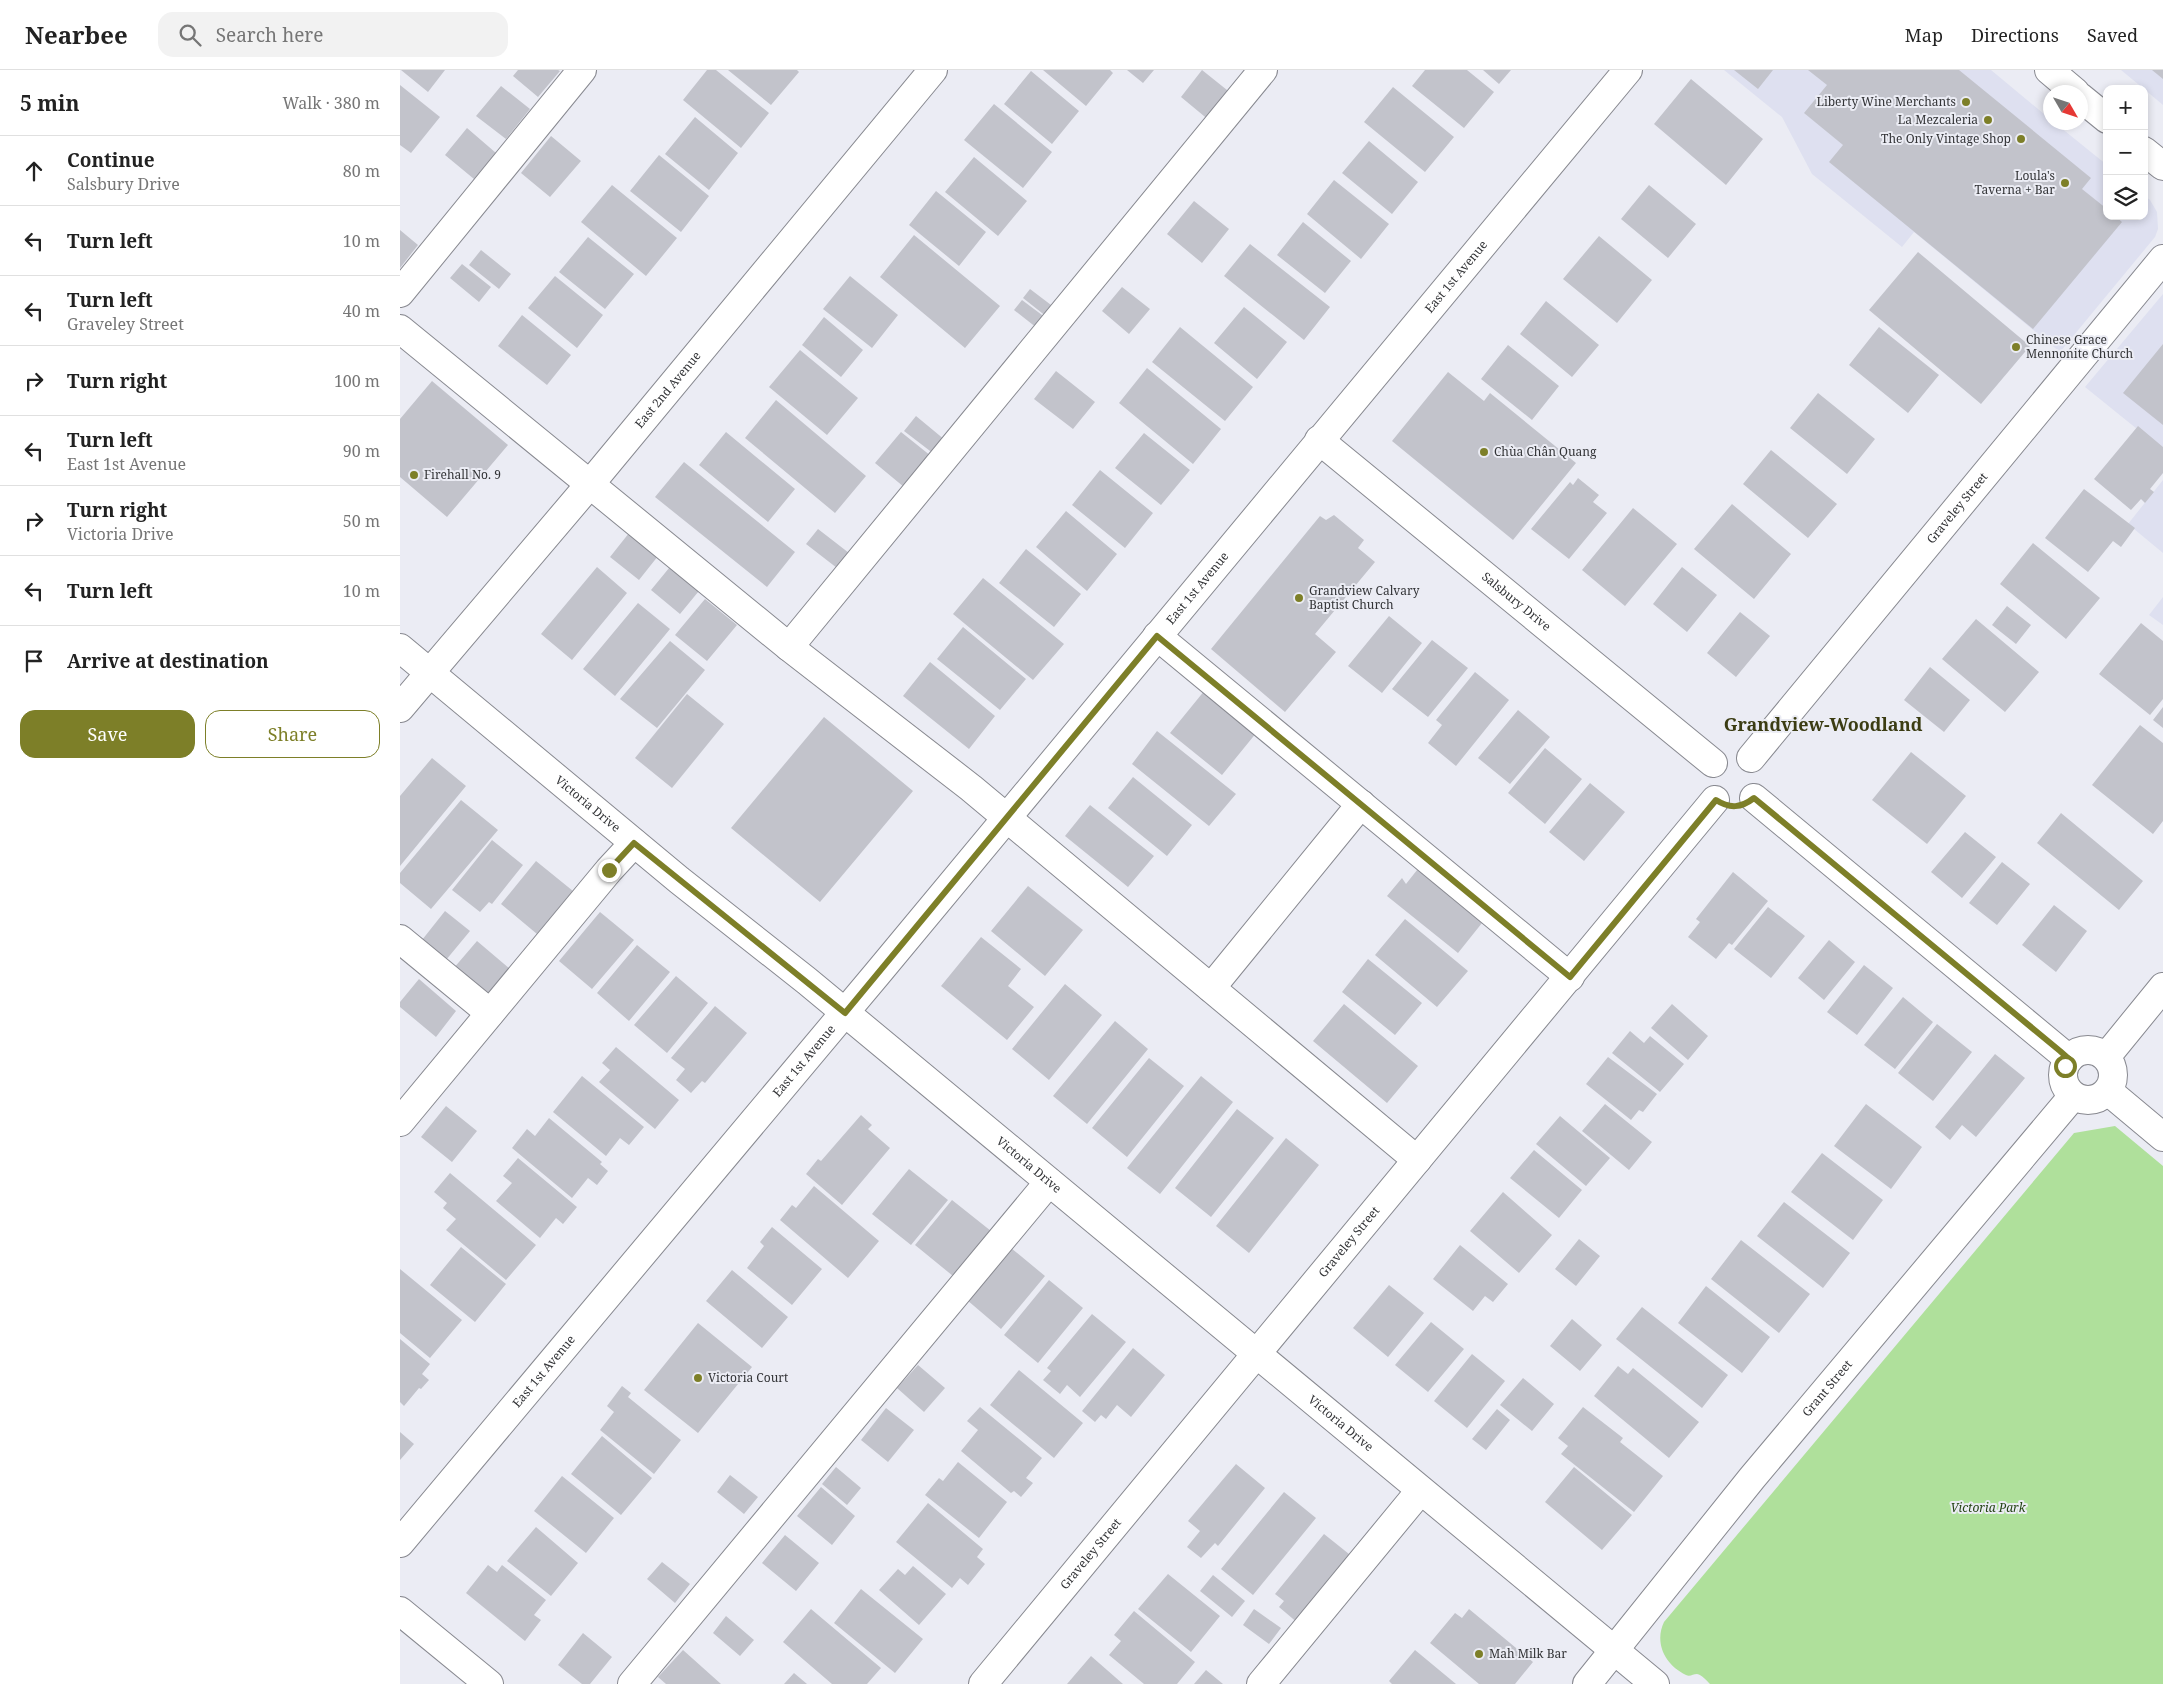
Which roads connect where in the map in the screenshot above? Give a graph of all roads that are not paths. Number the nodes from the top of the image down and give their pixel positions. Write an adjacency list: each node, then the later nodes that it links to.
1 (582, 70): 12 (street)
2 (933, 70): 15 (street, East 2nd Avenue)
3 (1263, 70): 17 (street)
4 (1628, 70): 14 (street, East 1st Avenue)
5 (2049, 70): 6 (street)
6 (2067, 85)
7 (2088, 104): 8 (street)
8 (2103, 116)
9 (2148, 154): 10 (street)
10 (2163, 166)
11 (2163, 259): 21 (street, Graveley Street)
12 (400, 293)
13 (400, 329): 15 (street)
14 (1320, 440): 16 (street, East 1st Avenue); 22 (street, Salsbury Drive)
15 (590, 484): 17 (street); 19 (street, East 2nd Avenue)
16 (1157, 636): 25 (street); 26 (street, East 1st Avenue)
17 (789, 647): 26 (street)
18 (400, 648): 19 (street, Victoria Drive)
19 (430, 671): 20 (street, East 2nd Avenue); 27 (street, Victoria Drive)
20 (400, 708)
21 (1751, 758): 22 (street); 23 (street)
22 (1712, 763): 24 (street)
23 (1754, 798): 24 (street); 35 (street)
24 (1716, 800): 29 (street, Graveley Street)
25 (1361, 804): 29 (street); 31 (street)
26 (1006, 818): 31 (street); 33 (street, East 1st Avenue)
27 (634, 843): 32 (street); 33 (street, Victoria Drive)
28 (400, 939): 32 (street)
29 (1570, 977): 40 (street, Graveley Street)
30 (2163, 987): 34 (street)
31 (1211, 988): 40 (street)
32 (490, 1013): 38 (street)
33 (845, 1013): 41 (street, Victoria Drive); 44 (street, East 1st Avenue)
34 (2106, 1057): 35 (street); 36 (street)
35 (2069, 1059): 37 (street)
36 (2108, 1091): 37 (street); 39 (street)
37 (2072, 1096): 46 (street, Grant Street)
38 (400, 1122)
39 (2163, 1137)
40 (1416, 1160): 42 (street, Graveley Street)
41 (1049, 1182): 42 (street, Victoria Drive); 48 (street)
42 (1257, 1354): 43 (street, Victoria Drive); 49 (street, Graveley Street)
43 (1420, 1491): 46 (street, Victoria Drive); 50 (street)
44 (400, 1543)
45 (400, 1611): 47 (street)
46 (1615, 1650): 51 (street, Grant Street); 52 (street, Victoria Drive)
47 (489, 1684)
48 (632, 1684)
49 (983, 1684)
50 (1262, 1684)
51 (1587, 1684)
52 (1655, 1684)

